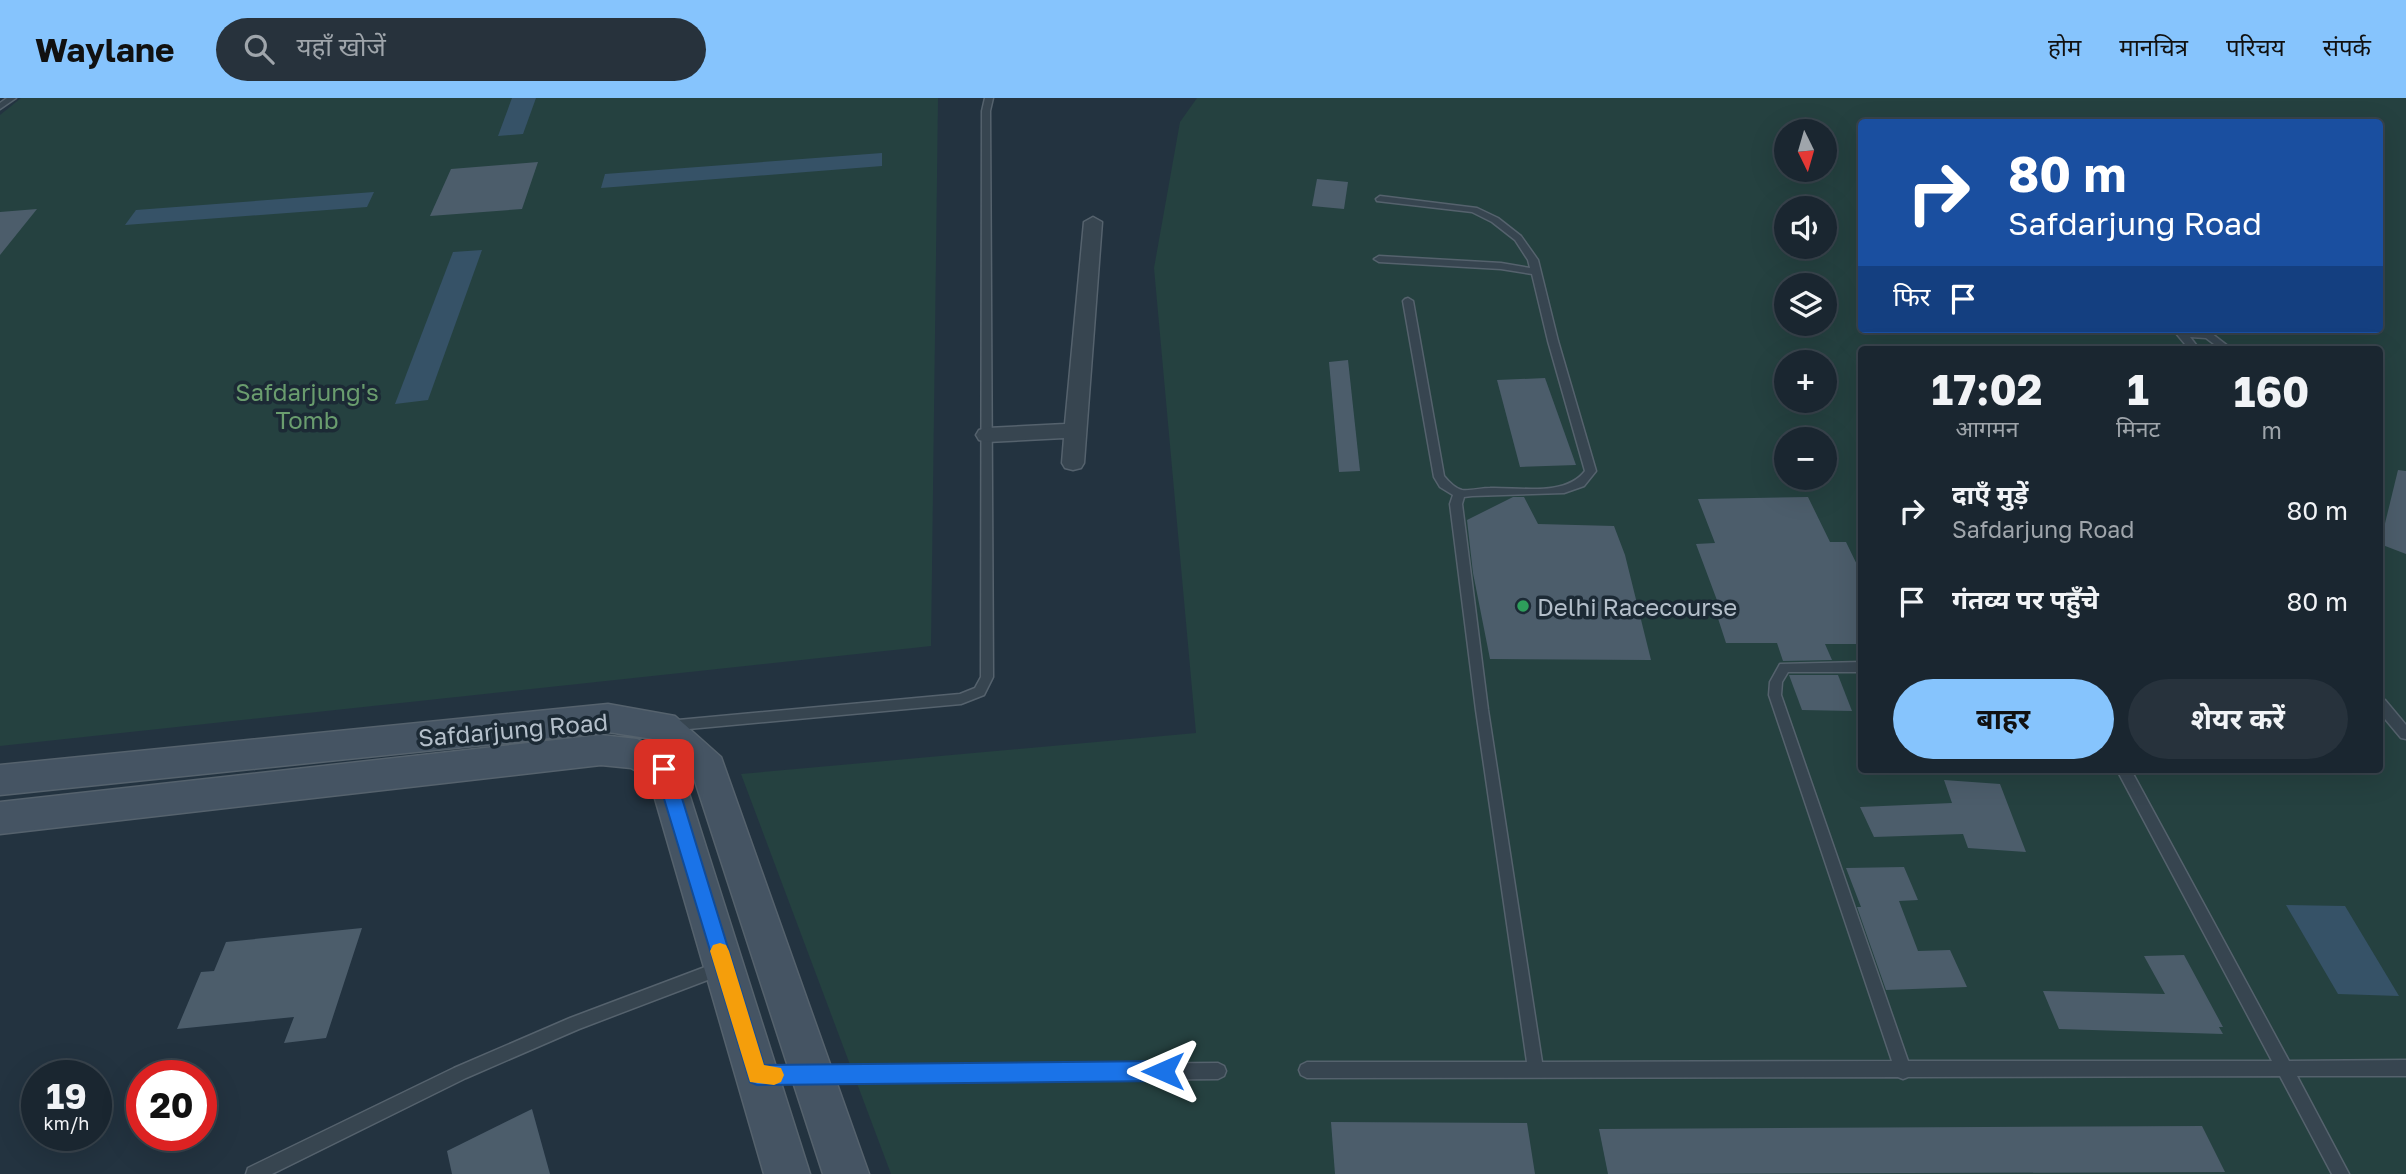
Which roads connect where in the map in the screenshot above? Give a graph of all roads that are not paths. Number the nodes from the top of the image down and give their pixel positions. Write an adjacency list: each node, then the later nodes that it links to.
1 (12, 98): 3 (lane)
2 (989, 98): 12 (lane)
3 (0, 107)
4 (1380, 199): 7 (lane)
5 (1093, 222): 11 (street)
6 (1378, 259): 7 (lane)
7 (1536, 272): 14 (lane)
8 (1408, 301): 14 (lane)
9 (2189, 333): 10 (lane)
10 (2223, 346)
11 (1074, 430): 12 (street); 13 (street)
12 (987, 435): 17 (lane)
13 (1073, 463)
14 (1459, 494): 27 (lane)
15 (1858, 667): 28 (lane)
16 (2383, 707): 18 (lane)
17 (651, 731): 20 (main road, Safdarjung Road); 29 (main road)
18 (2406, 734)
19 (2126, 773): 26 (lane)
20 (0, 780)
21 (0, 818): 22 (main road, Safdarjung Road)
22 (724, 966): 30 (main road, Safdarjung Road); 31 (lane)
23 (2406, 1068): 26 (lane)
24 (1218, 1070): 29 (lane)
25 (1307, 1070): 27 (lane)
26 (2287, 1070): 28 (lane); 34 (lane)
27 (1536, 1071): 28 (lane)
28 (1903, 1071)
29 (812, 1074): 30 (lane); 33 (main road)
30 (757, 1075): 32 (main road, Safdarjung Road)
31 (254, 1174)
32 (787, 1174)
33 (846, 1174)
34 (2341, 1174)

